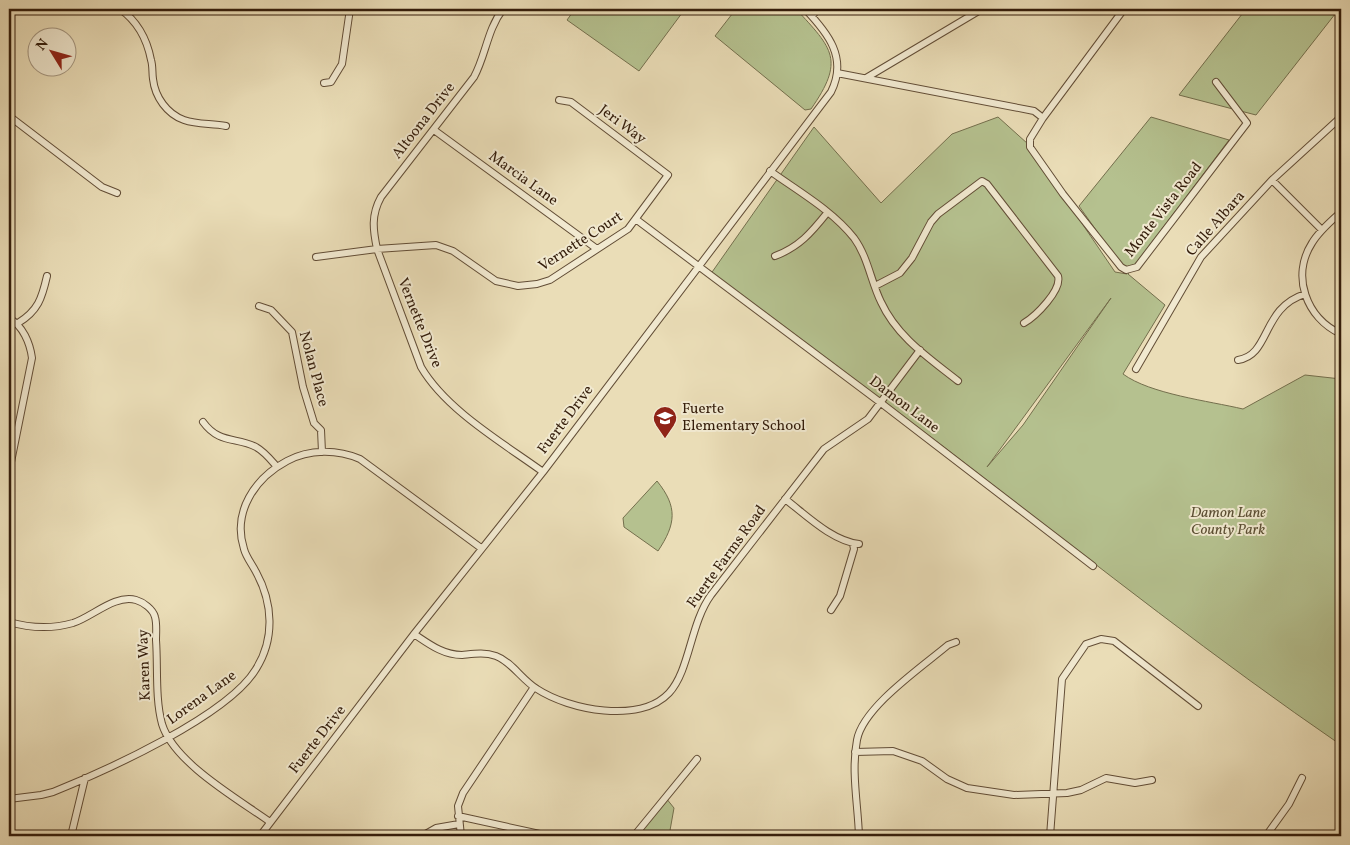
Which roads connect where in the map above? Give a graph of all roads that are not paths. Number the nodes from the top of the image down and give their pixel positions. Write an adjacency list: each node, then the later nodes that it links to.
1 (120, 9): 17 (street)
2 (350, 9): 12 (street)
3 (503, 9): 18 (street, Altoona Drive)
4 (805, 9): 8 (street, Fuerte Drive)
5 (818, 9): 8 (street)
6 (982, 9): 10 (street)
7 (1124, 9): 16 (street, Monte Vista Road)
8 (812, 16): 9 (street, Fuerte Drive)
9 (837, 74): 10 (street); 19 (street, Fuerte Drive)
10 (866, 78): 16 (street)
11 (1216, 82): 16 (street, Monte Vista Road)
12 (324, 83)
13 (559, 100): 20 (street, Jeri Way)
14 (9, 116): 22 (street)
15 (1341, 117): 21 (street, Calle Albara)
16 (1043, 118)
17 (226, 126)
18 (434, 130): 27 (street, Altoona Drive); 28 (street, Marcia Lane)
19 (770, 171): 24 (street); 31 (street, Fuerte Drive)
20 (668, 175): 25 (street, Vernette Court)
21 (1272, 180): 26 (street); 42 (street, Calle Albara)
22 (117, 193)
23 (1341, 212): 26 (street)
24 (827, 213): 29 (street); 33 (street)
25 (637, 220): 28 (street, Vernette Court); 31 (street)
26 (1322, 230): 34 (street)
27 (378, 249): 28 (street, Vernette Court); 30 (street, Vernette Court); 49 (street, Vernette Drive)
28 (597, 249)
29 (775, 256)
30 (316, 257)
31 (698, 265): 44 (street, Damon Lane); 49 (street, Fuerte Drive)
32 (47, 276): 37 (street)
33 (875, 286): 38 (street); 40 (street)
34 (1305, 294): 39 (street); 41 (street)
35 (259, 306): 46 (street, Nolan Place)
36 (9, 318): 37 (street)
37 (18, 323): 48 (street)
38 (1024, 323)
39 (1341, 334)
40 (920, 350): 43 (street); 44 (street, Fuerte Farms Road)
41 (1238, 360)
42 (1136, 369)
43 (958, 381)
44 (881, 403): 50 (street, Fuerte Farms Road); 52 (street, Damon Lane)
45 (203, 422): 47 (street)
46 (322, 452): 47 (street, Lorena Lane); 51 (street, Lorena Lane)
47 (277, 466): 59 (street, Lorena Lane)
48 (9, 472)
49 (542, 472): 51 (street, Fuerte Drive)
50 (785, 499): 53 (street); 57 (street, Fuerte Farms Road)
51 (481, 548): 55 (street, Fuerte Drive)
52 (1093, 566)
53 (831, 610)
54 (9, 622): 59 (street, Karen Way)
55 (414, 634): 57 (street, Fuerte Farms Road); 68 (street, Fuerte Drive)
56 (956, 642): 60 (street)
57 (534, 687): 67 (street)
58 (1198, 706): 65 (street)
59 (168, 738): 62 (street, Lorena Lane); 68 (street, Karen Way)
60 (856, 752): 65 (street); 76 (street)
61 (697, 759): 75 (street)
62 (85, 778): 66 (street, Lorena Lane); 70 (street)
63 (1302, 778): 78 (street)
64 (1152, 780): 65 (street)
65 (1054, 794): 77 (street)
66 (9, 799)
67 (458, 816): 69 (street); 74 (street)
68 (270, 822): 71 (street, Fuerte Drive)
69 (459, 824): 72 (street); 73 (street)
70 (71, 836)
71 (260, 836)
72 (422, 836)
73 (461, 836)
74 (549, 836)
75 (634, 836)
76 (859, 836)
77 (1050, 836)
78 (1266, 836)

